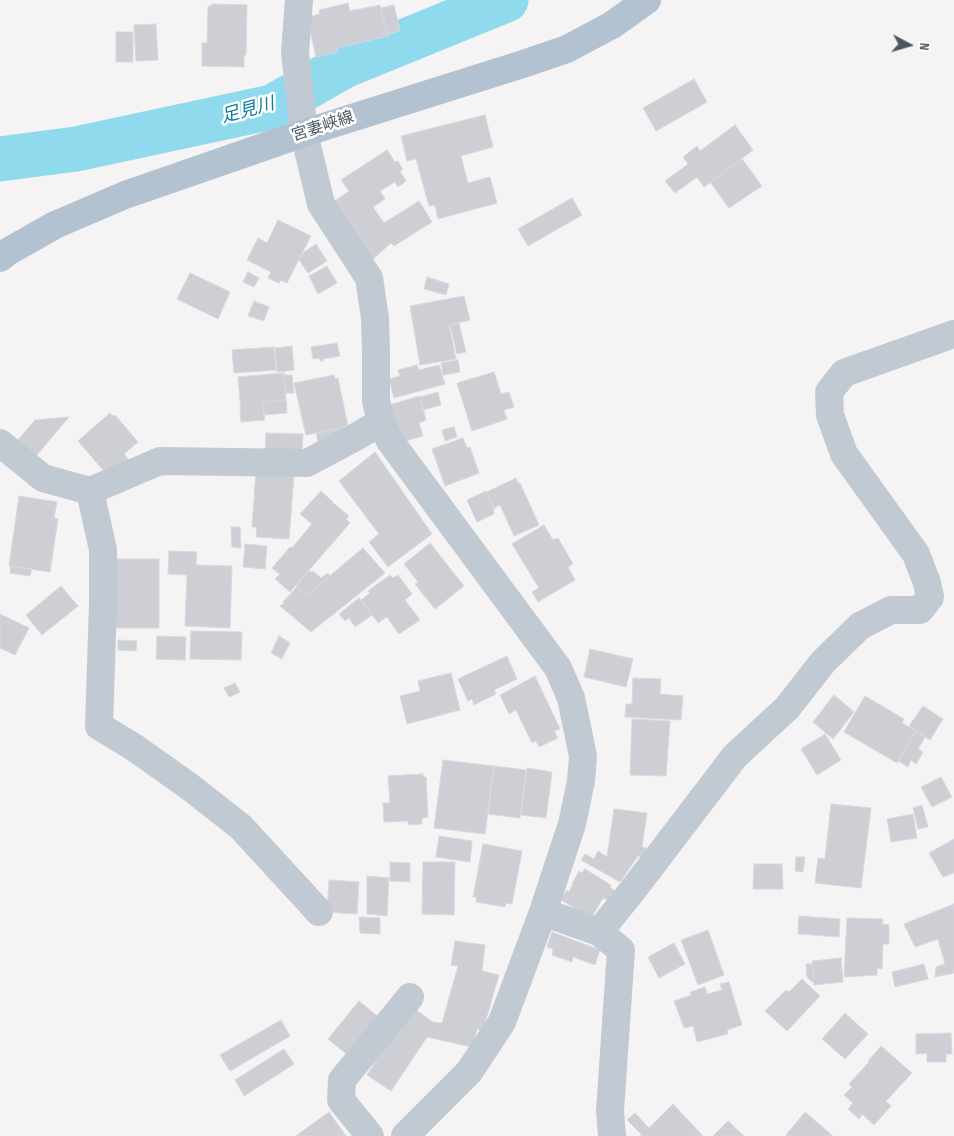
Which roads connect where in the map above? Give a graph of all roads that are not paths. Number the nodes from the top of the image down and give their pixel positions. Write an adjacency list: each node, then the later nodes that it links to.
1 (298, 0): 3 (street)
2 (647, 0): 3 (main road, 宮妻峡線)
3 (303, 125): 4 (main road, 宮妻峡線); 6 (street)
4 (0, 258)
5 (954, 334): 11 (street)
6 (380, 422): 8 (street); 10 (street)
7 (0, 443): 8 (street)
8 (90, 491): 9 (street)
9 (319, 912)
10 (543, 912): 11 (street); 14 (street)
11 (599, 932): 15 (street)
12 (410, 997): 13 (street)
13 (370, 1136)
14 (406, 1136)
15 (612, 1136)

